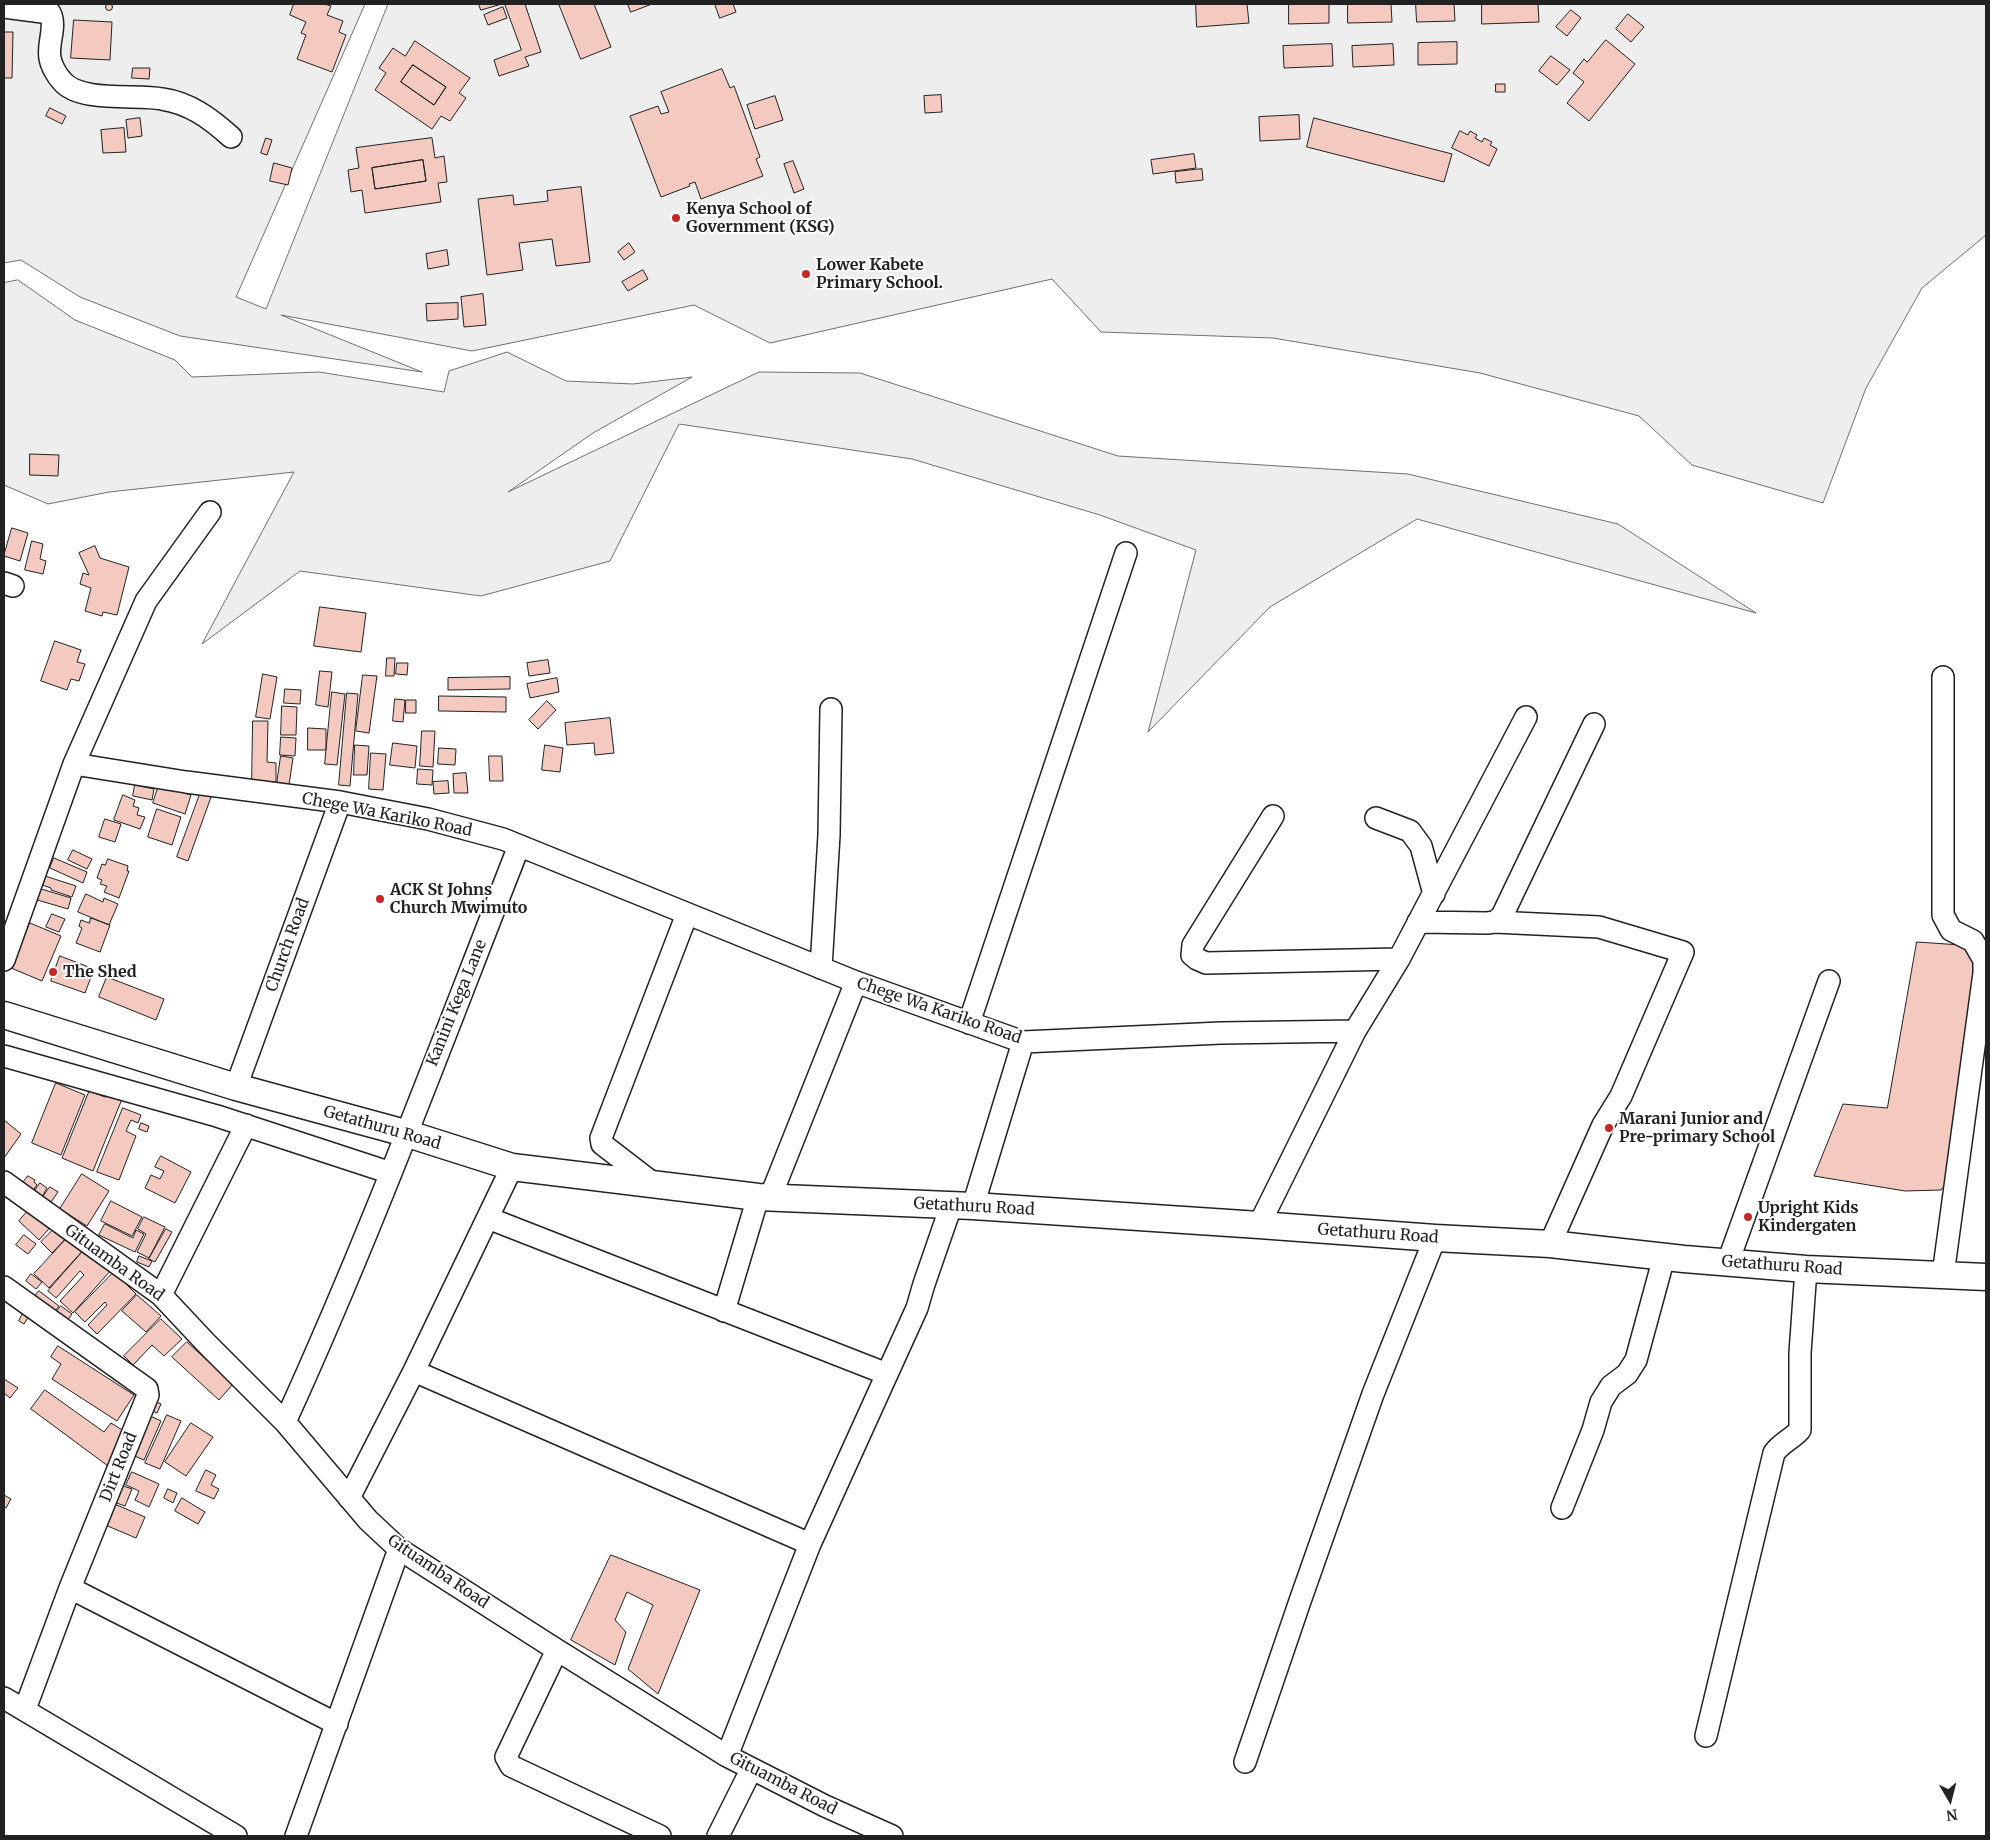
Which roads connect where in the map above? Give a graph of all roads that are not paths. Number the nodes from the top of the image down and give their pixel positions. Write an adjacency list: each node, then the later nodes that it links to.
1 (4, 7): 2 (street)
2 (231, 138)
3 (210, 512): 9 (street)
4 (1126, 553): 24 (street)
5 (1942, 677): 44 (street)
6 (830, 709): 20 (street)
7 (1526, 717): 14 (street)
8 (1594, 724): 17 (street)
9 (74, 764): 10 (street, Chege Wa Kariko Road); 19 (street)
10 (340, 802): 13 (street, Chege Wa Kariko Road); 28 (street, Church Road)
11 (1273, 816): 18 (street)
12 (1376, 818): 14 (street)
13 (519, 846): 15 (street, Chege Wa Kariko Road); 30 (street, Kanini Kega Lane)
14 (1434, 894): 16 (street)
15 (687, 914): 20 (street, Chege Wa Kariko Road); 34 (street)
16 (1418, 922): 17 (street); 18 (street)
17 (1495, 922): 40 (street)
18 (1399, 959): 25 (street)
19 (4, 960)
20 (822, 968): 22 (street, Chege Wa Kariko Road)
21 (1829, 981): 42 (street)
22 (856, 982): 24 (street, Chege Wa Kariko Road); 35 (street)
23 (4, 1015): 28 (main road, Getathuru Road)
24 (969, 1023): 26 (street, Chege Wa Kariko Road)
25 (1355, 1031): 26 (street, Chege Wa Kariko Road); 38 (street)
26 (1023, 1042): 36 (street)
27 (4, 1056): 29 (street)
28 (236, 1087): 30 (main road, Getathuru Road)
29 (246, 1125): 32 (street); 47 (street)
30 (405, 1133): 31 (main road, Getathuru Road); 32 (street, Kanini Kega Lane)
31 (512, 1167): 34 (main road, Getathuru Road); 37 (street)
32 (391, 1173): 51 (street, Kanini Kega Lane)
33 (4, 1182): 47 (street, Gituamba Road)
34 (654, 1184): 35 (main road, Getathuru Road)
35 (764, 1197): 36 (main road, Getathuru Road); 48 (street)
36 (962, 1206): 38 (main road, Getathuru Road); 50 (street)
37 (488, 1218): 48 (street); 49 (street)
38 (1260, 1225): 39 (main road, Getathuru Road)
39 (1435, 1238): 40 (main road, Getathuru Road); 63 (street)
40 (1550, 1244): 41 (main road, Getathuru Road)
41 (1664, 1257): 42 (main road, Getathuru Road); 53 (street)
42 (1728, 1262): 43 (main road, Getathuru Road)
43 (1806, 1269): 44 (main road, Getathuru Road); 61 (street)
44 (1943, 1275): 45 (main road, Getathuru Road)
45 (1986, 1277)
46 (4, 1287): 56 (street, Dirt Road)
47 (161, 1295): 51 (street, Gituamba Road)
48 (724, 1311): 50 (street)
49 (414, 1371): 52 (street); 54 (street)
50 (887, 1374): 54 (street)
51 (285, 1422): 52 (street, Gituamba Road)
52 (349, 1498): 55 (street, Gituamba Road)
53 (1562, 1508)
54 (810, 1544): 62 (street)
55 (399, 1549): 57 (street, Gituamba Road); 60 (street)
56 (70, 1588): 59 (street, Dirt Road); 60 (street)
57 (557, 1650): 62 (street, Gituamba Road); 67 (street)
58 (4, 1698): 59 (street)
59 (25, 1709): 65 (street)
60 (337, 1724): 66 (street)
61 (1706, 1736)
62 (727, 1756): 64 (street, Gituamba Road)
63 (1245, 1762)
64 (751, 1770): 68 (street); 69 (street, Gituamba Road)
65 (236, 1836)
66 (296, 1836)
67 (660, 1836)
68 (718, 1836)
69 (892, 1836)

